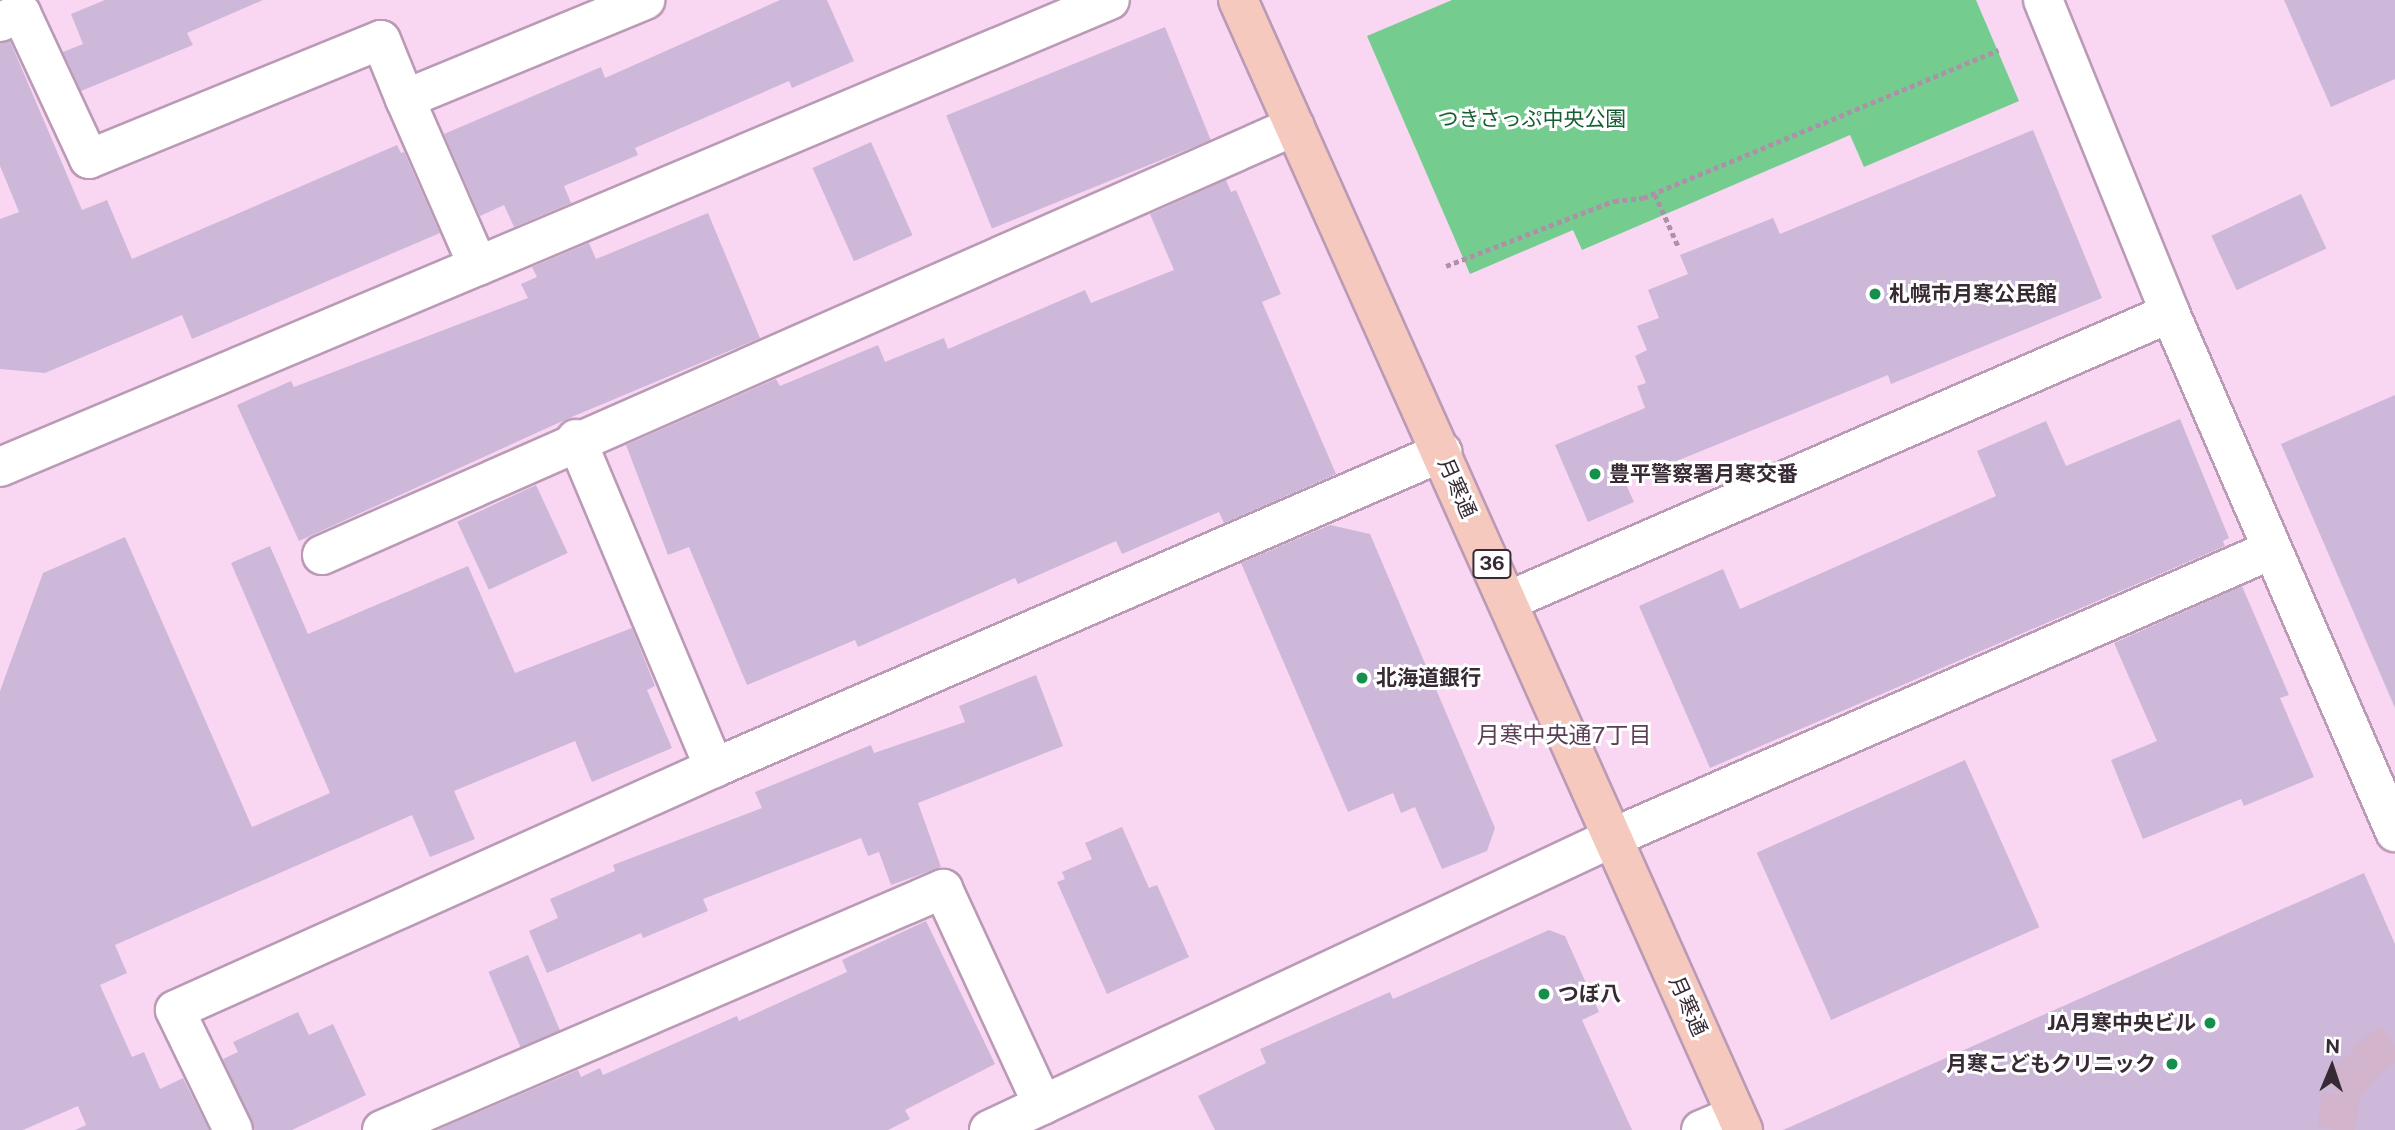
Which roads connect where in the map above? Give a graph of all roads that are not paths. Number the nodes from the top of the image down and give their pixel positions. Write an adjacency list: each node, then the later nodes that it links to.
1 (645, 0): 6 (street)
2 (1110, 0): 8 (street)
3 (1238, 0): 7 (highway, 月寒通 / 36)
4 (2043, 0): 9 (street)
5 (0, 22): 6 (street)
6 (405, 99): 8 (street)
7 (1295, 126): 10 (street); 11 (highway, 月寒通 / 36)
8 (478, 266): 12 (street)
9 (2170, 313): 13 (street); 15 (street)
10 (576, 439): 14 (street); 16 (street)
11 (1442, 452): 15 (highway, 月寒通 / 36); 16 (street)
12 (0, 467)
13 (2271, 550): 17 (street); 18 (street)
14 (322, 555)
15 (1508, 601): 18 (highway, 月寒通 / 36)
16 (715, 768): 21 (street)
17 (2395, 832)
18 (1614, 837): 19 (street); 20 (highway, 月寒通 / 36)
19 (1043, 1105): 22 (street); 23 (street)
20 (1739, 1122): 24 (street)
21 (233, 1130)
22 (382, 1130)
23 (989, 1130)
24 (1701, 1130)

